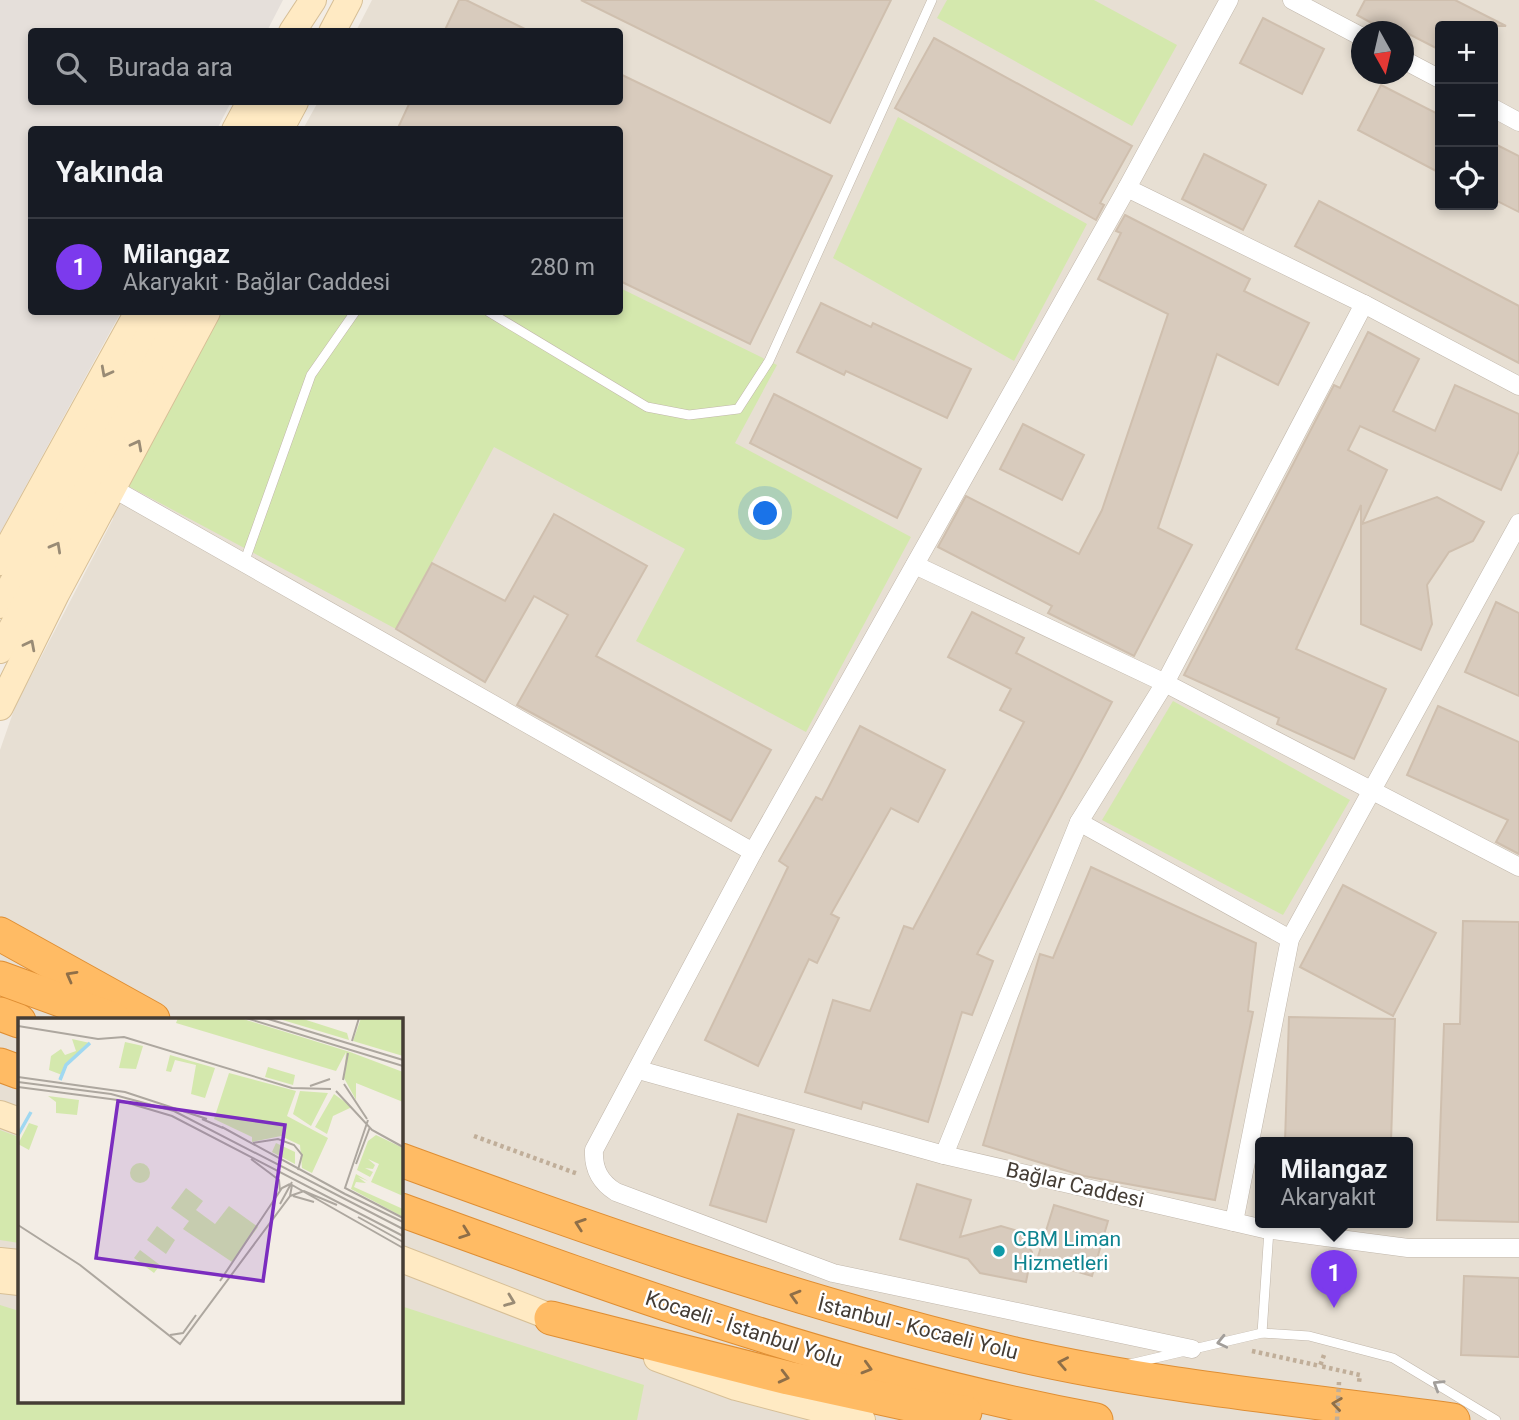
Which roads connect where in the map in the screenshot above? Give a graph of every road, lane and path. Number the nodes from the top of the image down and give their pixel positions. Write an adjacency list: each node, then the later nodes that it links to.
1 (313, 0): 8 (main road)
2 (324, 0): 9 (main road)
3 (349, 0): 10 (main road)
4 (356, 0): 11 (main road)
5 (932, 0): 32 (lane)
6 (1229, 0): 25 (street)
7 (1293, 0): 12 (street)
8 (295, 28)
9 (310, 28)
10 (334, 28)
11 (345, 28)
12 (1351, 31)
13 (1414, 65): 14 (street)
14 (1435, 76)
15 (248, 105): 21 (main road)
16 (269, 105): 22 (main road)
17 (293, 105): 23 (main road)
18 (309, 105): 24 (main road)
19 (1498, 111): 20 (street)
20 (1519, 122)
21 (237, 126)
22 (258, 126)
23 (282, 126)
24 (299, 126)
25 (1127, 188): 26 (street); 39 (street)
26 (1364, 304): 33 (street); 42 (street)
27 (136, 315): 37 (main road, one-way to 37)
28 (160, 315): 34 (main road)
29 (182, 315): 34 (main road)
30 (204, 315): 35 (main road, one-way to 30)
31 (353, 315): 38 (lane)
32 (494, 315)
33 (1519, 386)
34 (102, 445): 40 (main road); 41 (main road, one-way to 34)
35 (114, 489): 38 (street); 43 (main road, one-way to 35)
36 (1519, 523): 44 (street)
37 (0, 562)
38 (244, 563): 46 (street)
39 (915, 565): 42 (street); 46 (street)
40 (0, 605)
41 (0, 650)
42 (1165, 683): 44 (street); 45 (street)
43 (0, 707)
44 (1372, 789): 47 (street); 49 (street)
45 (1079, 822): 49 (street); 63 (street)
46 (753, 852): 56 (street)
47 (1519, 867)
48 (0, 934): 53 (highway, one-way to 48)
49 (1290, 939): 67 (street)
50 (0, 978): 52 (highway)
51 (0, 1014): 54 (highway)
52 (110, 1018)
53 (151, 1018)
54 (18, 1021)
55 (0, 1065): 57 (highway)
56 (639, 1070): 63 (street, Bağlar Caddesi); 79 (street)
57 (18, 1072)
58 (0, 1114): 59 (main road)
59 (18, 1121)
60 (474, 1136): 62 (path)
61 (402, 1146): 65 (highway)
62 (508, 1149)
63 (944, 1155): 67 (street, Bağlar Caddesi)
64 (402, 1160): 65 (highway, İstanbul - Kocaeli Yolu)
65 (466, 1184): 80 (highway, İstanbul - Kocaeli Yolu, one-way to 65)
66 (402, 1210): 82 (highway, Kocaeli - İstanbul Yolu, one-way to 82)
67 (1234, 1222): 68 (street, Bağlar Caddesi)
68 (1255, 1227)
69 (1260, 1228): 70 (street, Bağlar Caddesi)
70 (1269, 1230): 71 (street, Bağlar Caddesi); 78 (lane)
71 (1519, 1248)
72 (402, 1259): 77 (main road, one-way to 77)
73 (0, 1261): 74 (main road)
74 (18, 1263)
75 (0, 1280): 76 (main road)
76 (18, 1282)
77 (551, 1318): 82 (highway, one-way to 82); 83 (main road)
78 (1262, 1332): 79 (lane, one-way to 79); 86 (lane, one-way to 78)
79 (1192, 1349): 80 (lane)
80 (1100, 1370): 85 (highway, İstanbul - Kocaeli Yolu, one-way to 80)
81 (1339, 1382): 84 (path, bridge)
82 (1090, 1419)
83 (862, 1420)
84 (1337, 1420)
85 (1453, 1420)
86 (1496, 1420)

